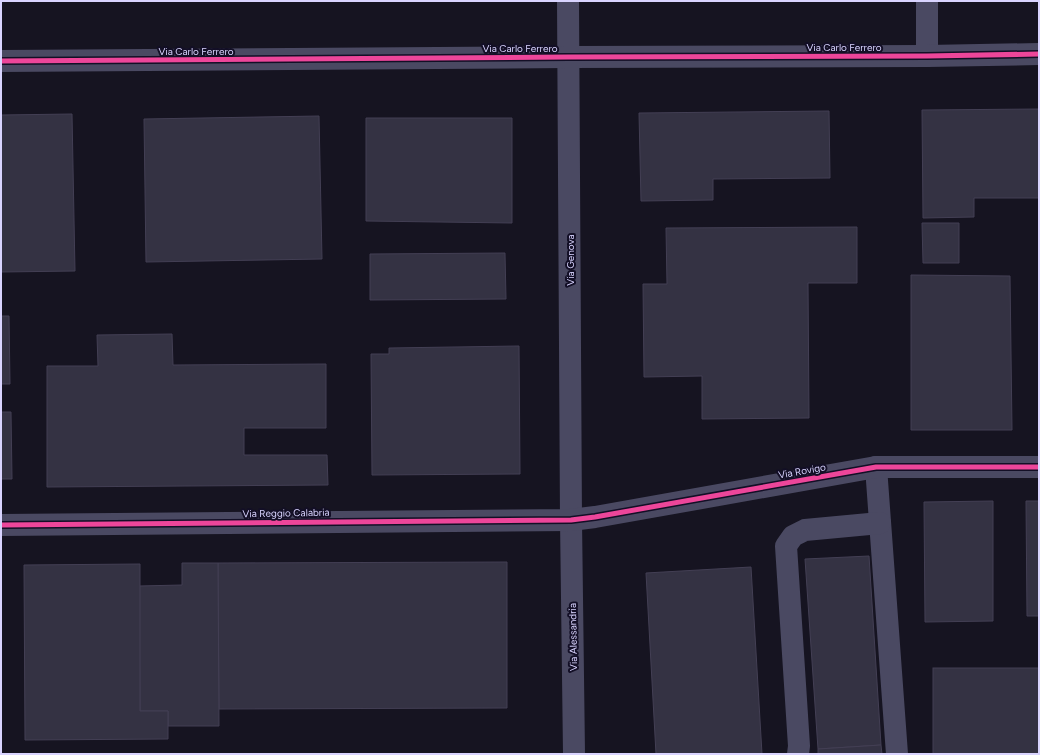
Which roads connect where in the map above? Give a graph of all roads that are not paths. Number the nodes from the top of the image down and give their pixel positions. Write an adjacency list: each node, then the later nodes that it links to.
1 (568, 1): 5 (street, Via Genova)
2 (927, 1): 4 (street)
3 (1039, 54): 4 (street, Via Carlo Ferrero)
4 (927, 56): 5 (street, Via Carlo Ferrero)
5 (568, 57): 6 (street, Via Carlo Ferrero); 9 (street, Via Genova)
6 (1, 61)
7 (876, 467): 8 (street, Via Rovigo); 9 (street, Via Rovigo); 10 (street)
8 (1039, 467)
9 (571, 520): 11 (street, Via Reggio Calabria); 12 (street, Via Alessandria)
10 (880, 523): 13 (street); 14 (street)
11 (1, 525)
12 (574, 754)
13 (798, 754)
14 (897, 754)

